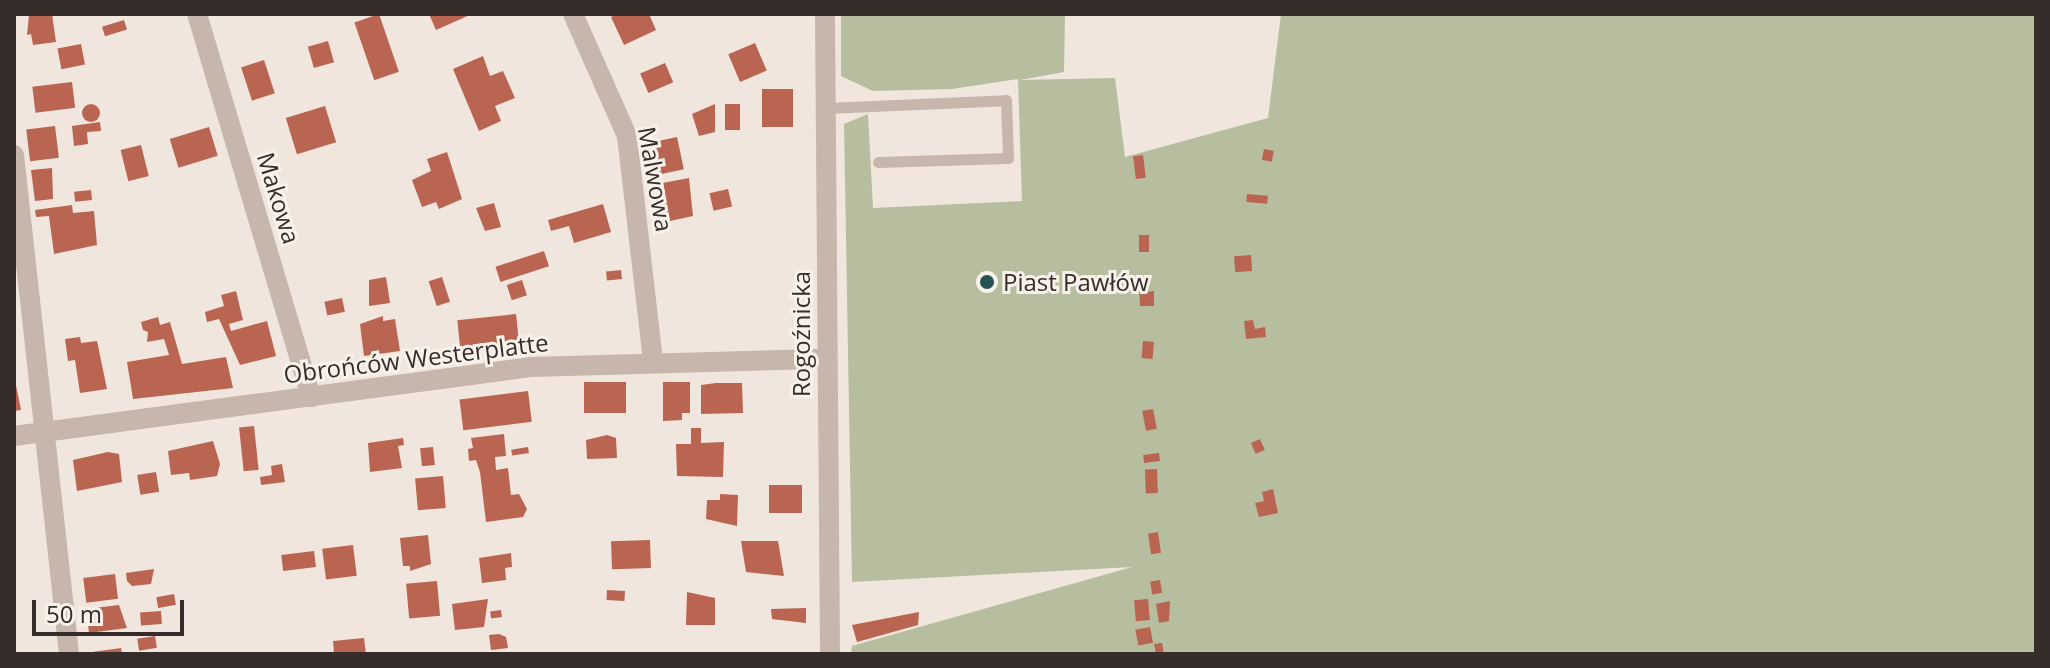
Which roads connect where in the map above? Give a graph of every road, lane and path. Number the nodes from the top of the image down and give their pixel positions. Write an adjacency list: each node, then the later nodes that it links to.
1 (197, 14): 9 (street, Makowa)
2 (573, 14): 8 (street, Malwowa)
3 (825, 14): 4 (street, Rogoźnicka)
4 (826, 108): 6 (lane); 7 (street, Rogoźnicka)
5 (14, 155): 10 (street)
6 (878, 162)
7 (826, 359): 8 (street, Obrońców Westerplatte); 13 (street, Rogoźnicka)
8 (653, 361): 9 (street, Obrońców Westerplatte)
9 (311, 397): 10 (street, Obrońców Westerplatte)
10 (44, 433): 11 (street, Obrońców Westerplatte); 12 (street)
11 (14, 436)
12 (69, 654)
13 (830, 654)

